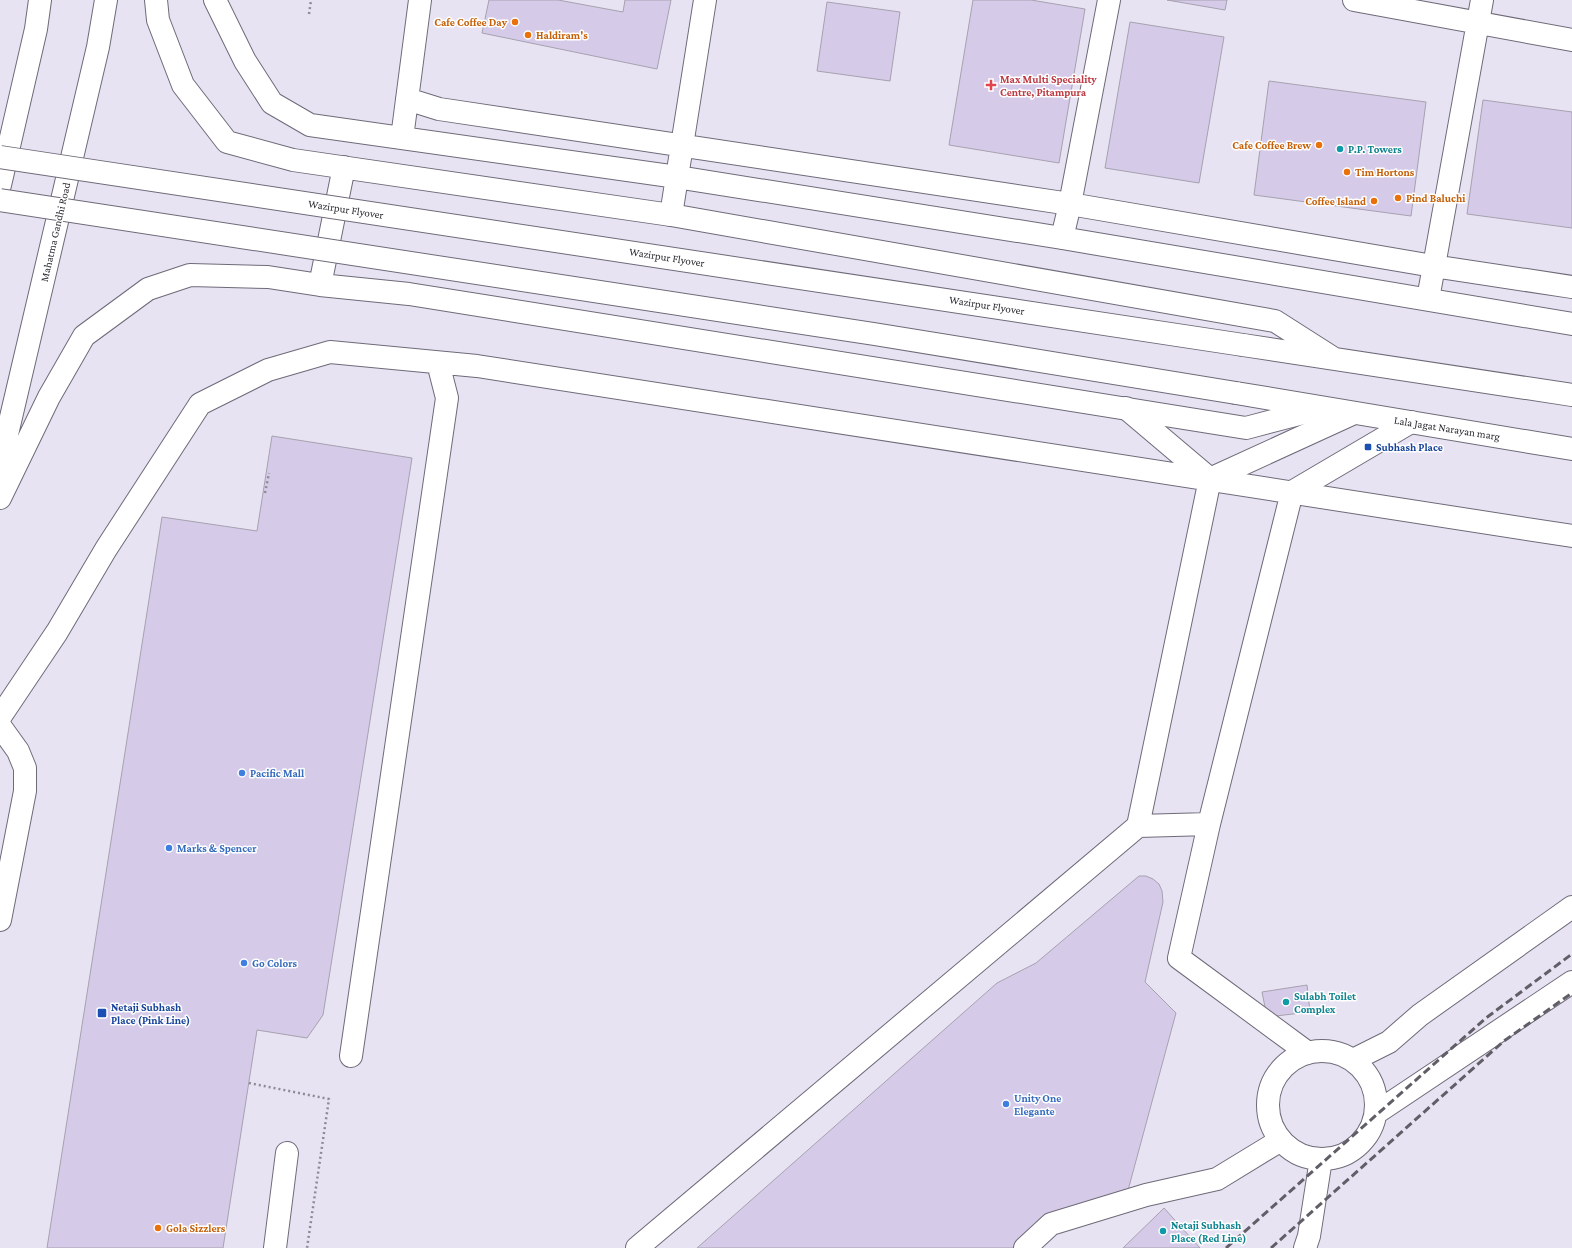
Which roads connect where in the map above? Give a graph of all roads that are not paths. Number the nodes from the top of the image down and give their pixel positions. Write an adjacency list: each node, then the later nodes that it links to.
1 (40, 0): 18 (main road)
2 (106, 0): 36 (main road, Mahatma Gandhi Road)
3 (156, 0): 16 (main road)
4 (215, 0): 13 (main road)
5 (420, 0): 12 (main road)
6 (705, 0): 14 (main road)
7 (1109, 0): 20 (main road)
8 (1354, 0): 10 (main road)
9 (1482, 0): 10 (main road)
10 (1477, 23): 11 (main road); 23 (main road)
11 (1572, 40)
12 (407, 99): 13 (main road); 14 (main road)
13 (402, 138): 17 (main road)
14 (681, 146): 17 (main road); 20 (main road)
15 (0, 157): 28 (main road, Wazirpur Flyover, bridge)
16 (344, 167): 21 (main road); 24 (main road)
17 (677, 177): 21 (main road); 22 (main road)
18 (0, 185)
19 (0, 200): 32 (main road, bridge)
20 (1070, 204): 22 (main road); 23 (main road)
21 (671, 215): 28 (main road)
22 (1062, 238): 26 (main road)
23 (1433, 266): 25 (main road); 26 (main road)
24 (320, 285): 31 (main road); 39 (main road)
25 (1572, 287)
26 (1428, 299): 27 (main road)
27 (1572, 324)
28 (1333, 358): 30 (main road)
29 (438, 363): 37 (main road); 41 (main road); 49 (main road)
30 (1572, 395)
31 (1126, 408): 32 (main road); 37 (main road)
32 (1322, 408): 33 (main road, Lala Jagat Narayan marg)
33 (1354, 413): 34 (main road, Lala Jagat Narayan marg); 37 (main road)
34 (1411, 422): 35 (main road, Lala Jagat Narayan marg); 38 (main road)
35 (1572, 449)
36 (0, 464)
37 (1210, 479): 38 (main road); 44 (main road)
38 (1292, 492): 40 (main road); 43 (main road)
39 (0, 498)
40 (1572, 536)
41 (0, 717)
42 (0, 726): 46 (main road)
43 (1209, 824): 44 (main road); 48 (main road)
44 (1138, 826): 56 (main road)
45 (1572, 907): 50 (main road)
46 (0, 920)
47 (1572, 982): 51 (main road)
48 (1308, 1053): 50 (main road); 52 (main road)
49 (351, 1056)
50 (1353, 1060): 51 (main road)
51 (1376, 1113): 54 (main road)
52 (1281, 1140): 54 (main road); 57 (main road)
53 (287, 1153): 55 (main road)
54 (1321, 1159): 58 (main road)
55 (275, 1248)
56 (637, 1248)
57 (1025, 1248)
58 (1305, 1248)

